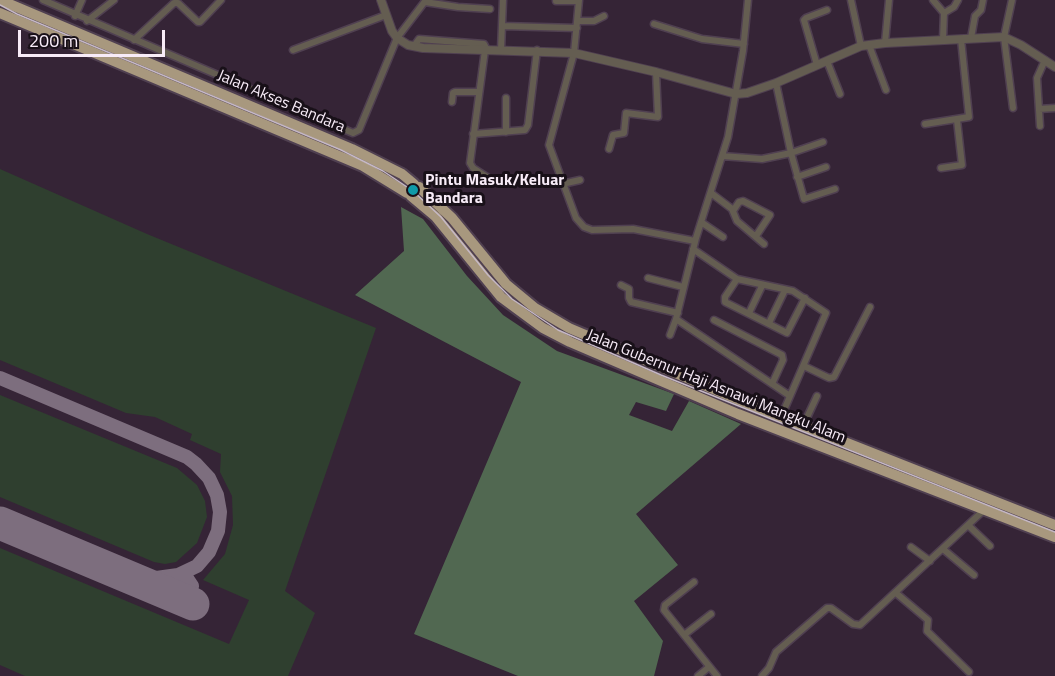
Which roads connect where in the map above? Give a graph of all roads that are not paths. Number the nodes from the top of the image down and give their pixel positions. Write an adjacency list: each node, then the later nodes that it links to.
1 (0, 0): 75 (highway, Jalan Akses Bandara)
2 (42, 0): 23 (street)
3 (82, 0): 23 (street)
4 (114, 0): 25 (street)
5 (221, 0): 34 (street)
6 (381, 0): 22 (street)
7 (503, 0): 28 (street)
8 (748, 0): 36 (street)
9 (851, 0): 37 (street)
10 (889, 0): 35 (street)
11 (933, 0): 21 (street)
12 (958, 0): 21 (street)
13 (983, 0): 31 (street)
14 (1012, 0): 29 (street)
15 (426, 1): 18 (street); 30 (street)
16 (579, 1): 17 (street); 26 (street)
17 (556, 2)
18 (490, 9)
19 (827, 10): 45 (street)
20 (0, 13): 75 (highway, Jalan Akses Bandara)
21 (944, 13): 32 (street)
22 (386, 15): 30 (street); 38 (street)
23 (75, 16): 25 (street)
24 (604, 16): 26 (street)
25 (87, 21): 34 (street)
26 (577, 24): 28 (street); 42 (street)
27 (654, 24): 36 (street)
28 (502, 26): 40 (street)
29 (1004, 37): 31 (street); 43 (street); 56 (street)
30 (397, 38): 34 (street); 39 (street)
31 (971, 38): 33 (street)
32 (943, 39): 33 (street); 35 (street)
33 (961, 39): 59 (street)
34 (134, 40)
35 (885, 43): 37 (street)
36 (744, 44): 52 (street)
37 (865, 46): 44 (street); 50 (street)
38 (293, 50)
39 (486, 50): 40 (street); 51 (street)
40 (501, 50): 41 (street)
41 (537, 50): 42 (street); 62 (street)
42 (574, 53): 47 (street); 73 (street)
43 (1045, 60): 46 (street); 58 (street)
44 (827, 61): 45 (street); 53 (street)
45 (818, 65): 49 (street)
46 (1055, 67): 48 (street)
47 (656, 72): 52 (street); 65 (street)
48 (1055, 73)
49 (776, 82): 52 (street); 66 (street)
50 (886, 90)
51 (479, 92): 55 (street); 63 (street)
52 (736, 94): 67 (street)
53 (840, 94)
54 (506, 98): 62 (street)
55 (452, 102)
56 (1013, 108)
57 (1055, 108): 58 (street)
58 (1039, 110): 61 (street)
59 (957, 120): 60 (street); 69 (street)
60 (925, 124)
61 (1040, 126)
62 (506, 132): 63 (street)
63 (473, 134): 71 (street)
64 (823, 142): 66 (street)
65 (609, 150)
66 (791, 153): 67 (street); 70 (street)
67 (723, 156): 76 (street)
68 (826, 167): 70 (street)
69 (941, 168)
70 (797, 177): 74 (street)
71 (490, 179)
72 (580, 180): 73 (street)
73 (562, 184): 81 (street)
74 (835, 189)
75 (413, 190): 98 (highway, Jalan Gubernur Haji Asnawi Mangku Alam); 100 (highway, Jalan Gubernur Haji Asnawi Mangku Alam)
76 (711, 193): 77 (street); 78 (street)
77 (733, 211): 79 (street); 79 (street)
78 (701, 222): 80 (street); 81 (street)
79 (756, 236): 82 (street)
80 (723, 237)
81 (695, 241): 83 (street)
82 (764, 243)
83 (693, 249): 85 (street); 88 (street)
84 (648, 278): 88 (street)
85 (737, 279): 87 (street); 92 (street)
86 (621, 285): 93 (street)
87 (762, 286): 89 (street); 92 (street)
88 (683, 287): 93 (street)
89 (785, 290): 90 (street); 95 (street)
90 (806, 298): 95 (street); 97 (street)
91 (870, 307): 97 (street)
92 (749, 313): 95 (street)
93 (677, 316): 96 (street); 99 (street)
94 (714, 320): 99 (street)
95 (769, 323)
96 (670, 335)
97 (804, 366): 101 (street)
98 (697, 382): 100 (highway); 103 (highway, Jalan Gubernur Haji Asnawi Mangku Alam)
99 (772, 384): 101 (street)
100 (692, 395): 105 (highway, Jalan Gubernur Haji Asnawi Mangku Alam)
101 (790, 396): 103 (street)
102 (817, 396): 104 (street)
103 (780, 417): 104 (highway, Jalan Gubernur Haji Asnawi Mangku Alam)
104 (803, 426): 107 (highway, Jalan Gubernur Haji Asnawi Mangku Alam)
105 (984, 510): 106 (street); 108 (highway, Jalan Gubernur Haji Asnawi Mangku Alam)
106 (968, 525): 109 (street); 111 (street)
107 (1055, 525)
108 (1055, 537)
109 (990, 546)
110 (911, 547): 112 (street)
111 (944, 549): 112 (street); 113 (street)
112 (930, 561): 115 (street)
113 (974, 575)
114 (694, 582): 117 (street)
115 (896, 593): 119 (street); 122 (street)
116 (711, 614): 117 (street)
117 (684, 635): 118 (street)
118 (709, 667): 120 (street); 121 (street)
119 (969, 672)
120 (698, 676)
121 (717, 676)
122 (762, 676)

